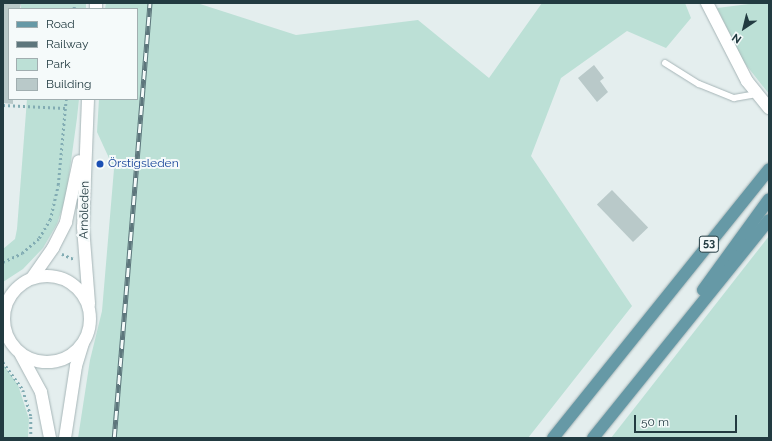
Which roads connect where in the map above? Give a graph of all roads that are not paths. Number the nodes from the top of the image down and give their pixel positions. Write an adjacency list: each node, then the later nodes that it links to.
1 (707, 3): 3 (main road)
2 (665, 63): 3 (lane)
3 (757, 94): 5 (main road)
4 (88, 104): 9 (main road, Arnöleden); 12 (main road, Arnöleden)
5 (769, 108)
6 (769, 170): 19 (main road, 53)
7 (769, 199): 14 (main road)
8 (769, 220): 14 (main road, 53)
9 (32, 278): 10 (main road); 12 (main road)
10 (19, 285): 11 (main road); 13 (main road)
11 (3, 291)
12 (89, 311): 15 (main road)
13 (6, 338): 16 (main road)
14 (673, 338): 20 (main road, 53)
15 (84, 340): 16 (main road); 18 (main road)
16 (19, 352): 17 (main road)
17 (50, 438)
18 (65, 438)
19 (553, 438)
20 (593, 438)

